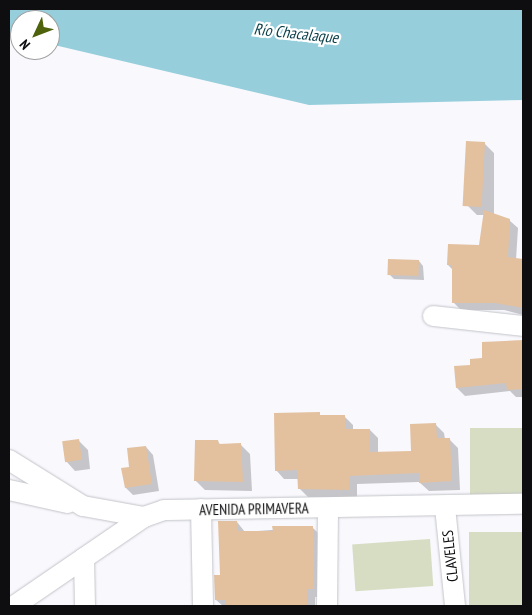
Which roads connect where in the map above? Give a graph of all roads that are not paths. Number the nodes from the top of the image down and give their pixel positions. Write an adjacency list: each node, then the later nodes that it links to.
1 (433, 316): 2 (street)
2 (523, 326)
3 (9, 460): 6 (street)
4 (9, 490): 6 (street)
5 (523, 504): 7 (street, AVENIDA PRIMAVERA)
6 (83, 506): 10 (street)
7 (445, 506): 8 (street, AVENIDA PRIMAVERA); 16 (street, CLAVELES)
8 (328, 508): 9 (street, AVENIDA PRIMAVERA); 15 (street)
9 (201, 509): 10 (street, AVENIDA PRIMAVERA); 14 (street)
10 (144, 517): 11 (street, AVENIDA PRIMAVERA)
11 (84, 558): 12 (street, AVENIDA PRIMAVERA); 13 (street)
12 (14, 606)
13 (85, 606)
14 (203, 606)
15 (327, 606)
16 (455, 606)

